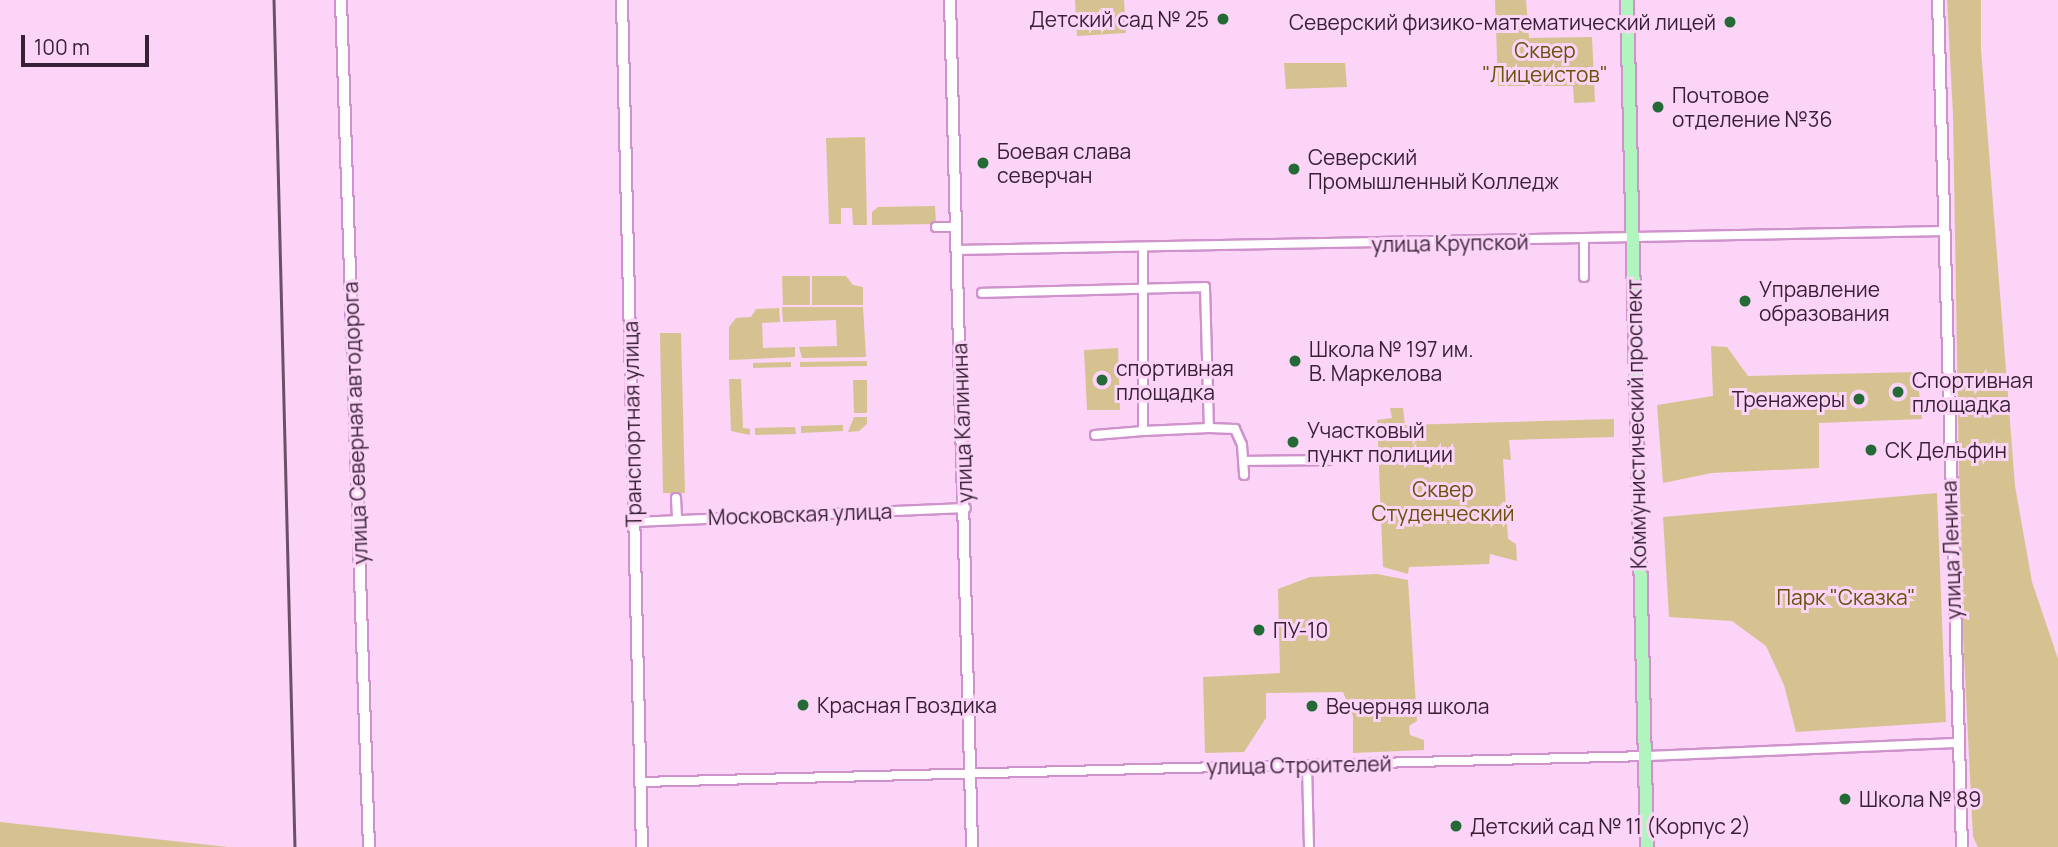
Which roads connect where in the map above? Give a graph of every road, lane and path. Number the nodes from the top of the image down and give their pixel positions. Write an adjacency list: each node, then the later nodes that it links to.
1 (341, 0): 31 (main road, улица Северная автодорога)
2 (622, 0): 25 (main road, Транспортная улица)
3 (950, 0): 7 (main road, улица Калинина)
4 (1627, 0): 9 (main road, Коммунистический проспект)
5 (1938, 0): 8 (main road, улица Ленина)
6 (936, 227): 7 (street)
7 (955, 227): 12 (main road, улица Калинина)
8 (1945, 231): 9 (street, улица Крупской); 26 (main road, улица Ленина)
9 (1632, 239): 10 (street, улица Крупской); 27 (main road, Коммунистический проспект)
10 (1584, 241): 11 (street, улица Крупской); 13 (street)
11 (1143, 247): 12 (street, улица Крупской); 14 (street)
12 (956, 250): 23 (main road, улица Калинина)
13 (1584, 277)
14 (1144, 287): 15 (street); 16 (street); 17 (street)
15 (982, 293)
16 (1209, 428): 17 (street); 20 (street)
17 (1143, 431): 18 (street)
18 (1095, 435)
19 (1328, 460): 20 (street)
20 (1243, 461): 21 (street)
21 (1244, 475)
22 (676, 498): 24 (street)
23 (965, 508): 24 (street, Московская улица); 29 (main road, улица Калинина)
24 (677, 520): 25 (street, Московская улица)
25 (634, 522): 30 (main road, Транспортная улица)
26 (1957, 743): 27 (street, улица Строителей); 36 (main road, улица Ленина)
27 (1646, 756): 28 (street, улица Строителей); 35 (main road, Коммунистический проспект)
28 (1307, 765): 29 (street, улица Строителей); 34 (street)
29 (971, 774): 30 (street, улица Строителей); 33 (main road, улица Калинина)
30 (641, 782): 32 (main road, Транспортная улица)
31 (369, 847)
32 (642, 847)
33 (972, 847)
34 (1309, 847)
35 (1647, 847)
36 (1962, 847)

